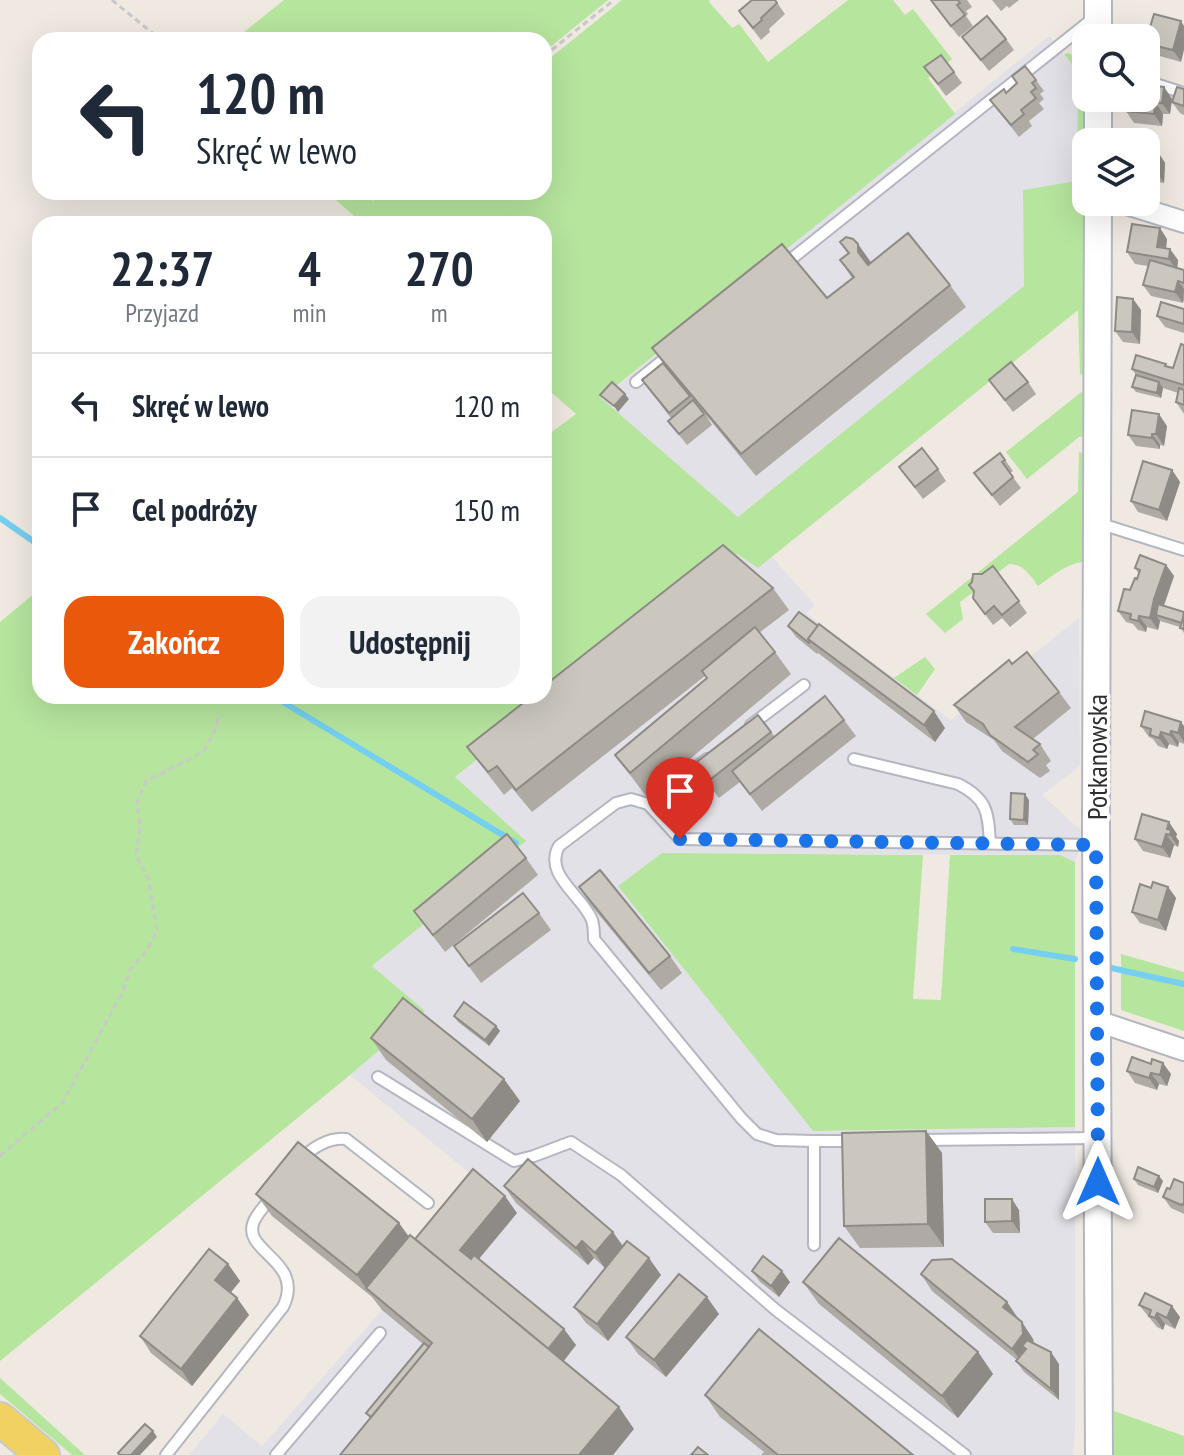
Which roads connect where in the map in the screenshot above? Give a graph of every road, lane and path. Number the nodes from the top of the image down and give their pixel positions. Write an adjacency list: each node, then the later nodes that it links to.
1 (112, 0): 4 (path)
2 (614, 0): 5 (path)
3 (1098, 18): 11 (lane)
4 (151, 32)
5 (552, 50)
6 (1160, 85): 7 (lane)
7 (1184, 93)
8 (1160, 214): 10 (street)
9 (1098, 216): 14 (street, Potkanowska)
10 (1184, 222)
11 (774, 273)
12 (686, 342): 13 (lane)
13 (636, 382)
14 (1097, 522): 15 (lane); 23 (street, Potkanowska)
15 (1184, 550)
16 (804, 685): 18 (lane)
17 (218, 717): 31 (path)
18 (744, 731)
19 (720, 749): 21 (lane)
20 (854, 759): 22 (lane)
21 (648, 804): 22 (lane); 29 (lane)
22 (990, 843): 23 (lane)
23 (1096, 845): 24 (street, Potkanowska)
24 (1097, 1021): 25 (street); 27 (street, Potkanowska)
25 (1184, 1050)
26 (378, 1077): 43 (lane)
27 (1097, 1138): 28 (lane); 44 (street, Potkanowska)
28 (906, 1140)
29 (814, 1141): 30 (lane); 35 (lane)
30 (874, 1141)
31 (0, 1156)
32 (290, 1174): 34 (lane)
33 (282, 1185): 41 (lane)
34 (428, 1203)
35 (814, 1245)
36 (380, 1333): 42 (lane)
37 (0, 1419): 40 (main road)
38 (0, 1443): 39 (main road)
39 (14, 1455)
40 (43, 1455)
41 (166, 1455)
42 (276, 1455)
43 (965, 1455)
44 (1099, 1455)

